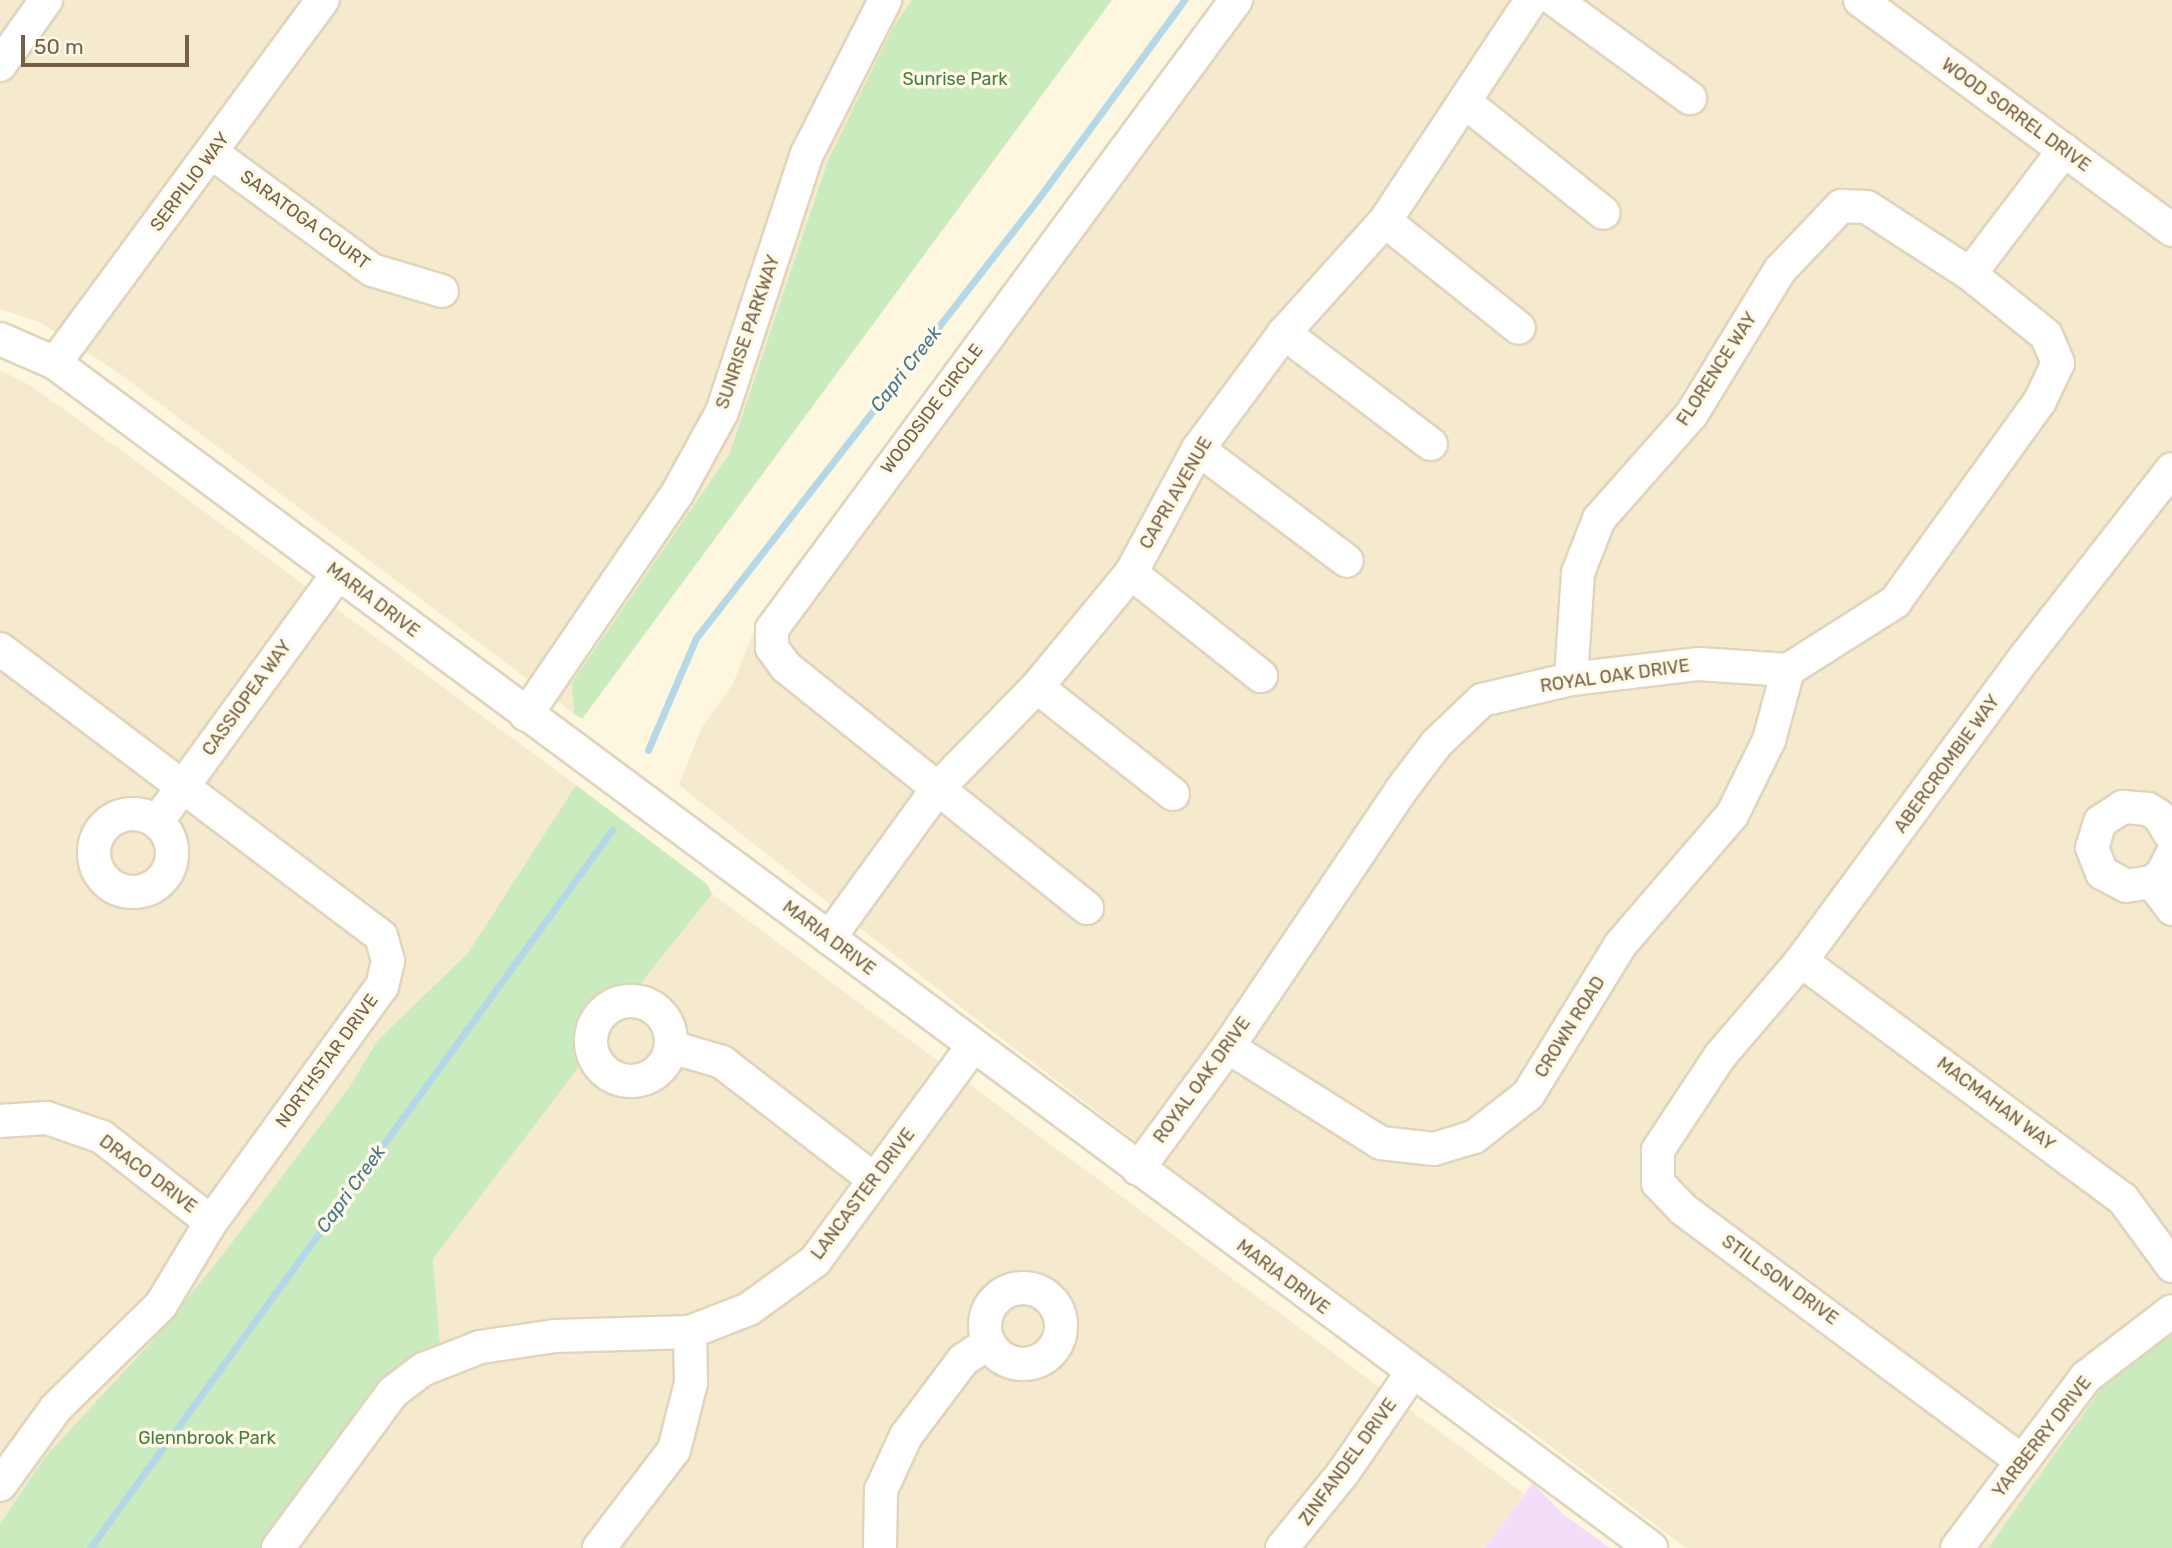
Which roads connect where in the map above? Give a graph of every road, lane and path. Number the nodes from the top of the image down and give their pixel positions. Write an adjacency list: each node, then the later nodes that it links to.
1 (46, 0): 8 (street)
2 (323, 0): 12 (street, SERPILIO WAY)
3 (885, 0): 33 (street, SUNRISE PARKWAY)
4 (1236, 0): 35 (street, WOODSIDE CIRCLE)
5 (1531, 0): 10 (street, CAPRI AVENUE)
6 (1555, 0): 9 (street)
7 (1860, 0): 11 (street, WOOD SORREL DRIVE)
8 (0, 65)
9 (1690, 98)
10 (1466, 103): 13 (street); 14 (street, CAPRI AVENUE)
11 (2064, 150): 15 (street, WOOD SORREL DRIVE); 16 (street)
12 (212, 153): 17 (street, SARATOGA COURT); 21 (street, SERPILIO WAY)
13 (1604, 213)
14 (1385, 221): 18 (street); 19 (street, CAPRI AVENUE)
15 (2172, 230)
16 (1970, 275): 29 (street); 31 (street, FLORENCE WAY)
17 (442, 291)
18 (1519, 328)
19 (1284, 333): 22 (street); 23 (street, CAPRI AVENUE)
20 (0, 339): 21 (street, MARIA DRIVE)
21 (55, 363): 27 (street, MARIA DRIVE)
22 (1431, 444)
23 (1198, 449): 25 (street); 26 (street, CAPRI AVENUE)
24 (2171, 468): 44 (street, ABERCROMBIE WAY)
25 (1347, 561)
26 (1131, 573): 30 (street); 32 (street, CAPRI AVENUE)
27 (338, 574): 33 (street, MARIA DRIVE); 34 (street, CASSIOPEA WAY)
28 (0, 649): 34 (street, NORTHSTAR DRIVE)
29 (1788, 670): 31 (street, ROYAL OAK DRIVE); 47 (street, CROWN ROAD)
30 (1261, 676)
31 (1571, 679): 47 (street, ROYAL OAK DRIVE)
32 (1037, 687): 35 (street, CAPRI AVENUE); 36 (street)
33 (526, 715): 43 (street, MARIA DRIVE)
34 (181, 787): 37 (street, CASSIOPEA WAY); 52 (street, NORTHSTAR DRIVE)
35 (937, 788): 41 (street, WOODSIDE CIRCLE); 43 (street, CAPRI AVENUE)
36 (1173, 793)
37 (156, 822)
38 (2172, 837): 40 (street)
39 (2172, 854): 40 (street)
40 (2152, 882): 42 (street)
41 (1087, 908)
42 (2172, 909)
43 (829, 938): 45 (street, MARIA DRIVE)
44 (1801, 961): 48 (street, ABERCROMBIE WAY); 53 (street, MACMAHAN WAY)
45 (973, 1046): 50 (street, MARIA DRIVE); 51 (street, LANCASTER DRIVE)
46 (671, 1047): 51 (street)
47 (1228, 1047): 50 (street, ROYAL OAK DRIVE)
48 (1720, 1056): 58 (street, STILLSON DRIVE)
49 (0, 1121): 52 (street, DRACO DRIVE)
50 (1138, 1169): 57 (street, MARIA DRIVE)
51 (872, 1178): 55 (street, LANCASTER DRIVE)
52 (211, 1222): 59 (street, NORTHSTAR DRIVE)
53 (2172, 1266)
54 (2172, 1311): 58 (street, YARBERRY DRIVE)
55 (690, 1332): 60 (street, LANCASTER DRIVE); 61 (street)
56 (988, 1343): 62 (street)
57 (1411, 1374): 63 (street, ZINFANDEL DRIVE); 64 (street, MARIA DRIVE)
58 (2022, 1461): 65 (street, YARBERRY DRIVE)
59 (0, 1485)
60 (278, 1548)
61 (599, 1548)
62 (880, 1548)
63 (1282, 1548)
64 (1651, 1548)
65 (1957, 1548)

